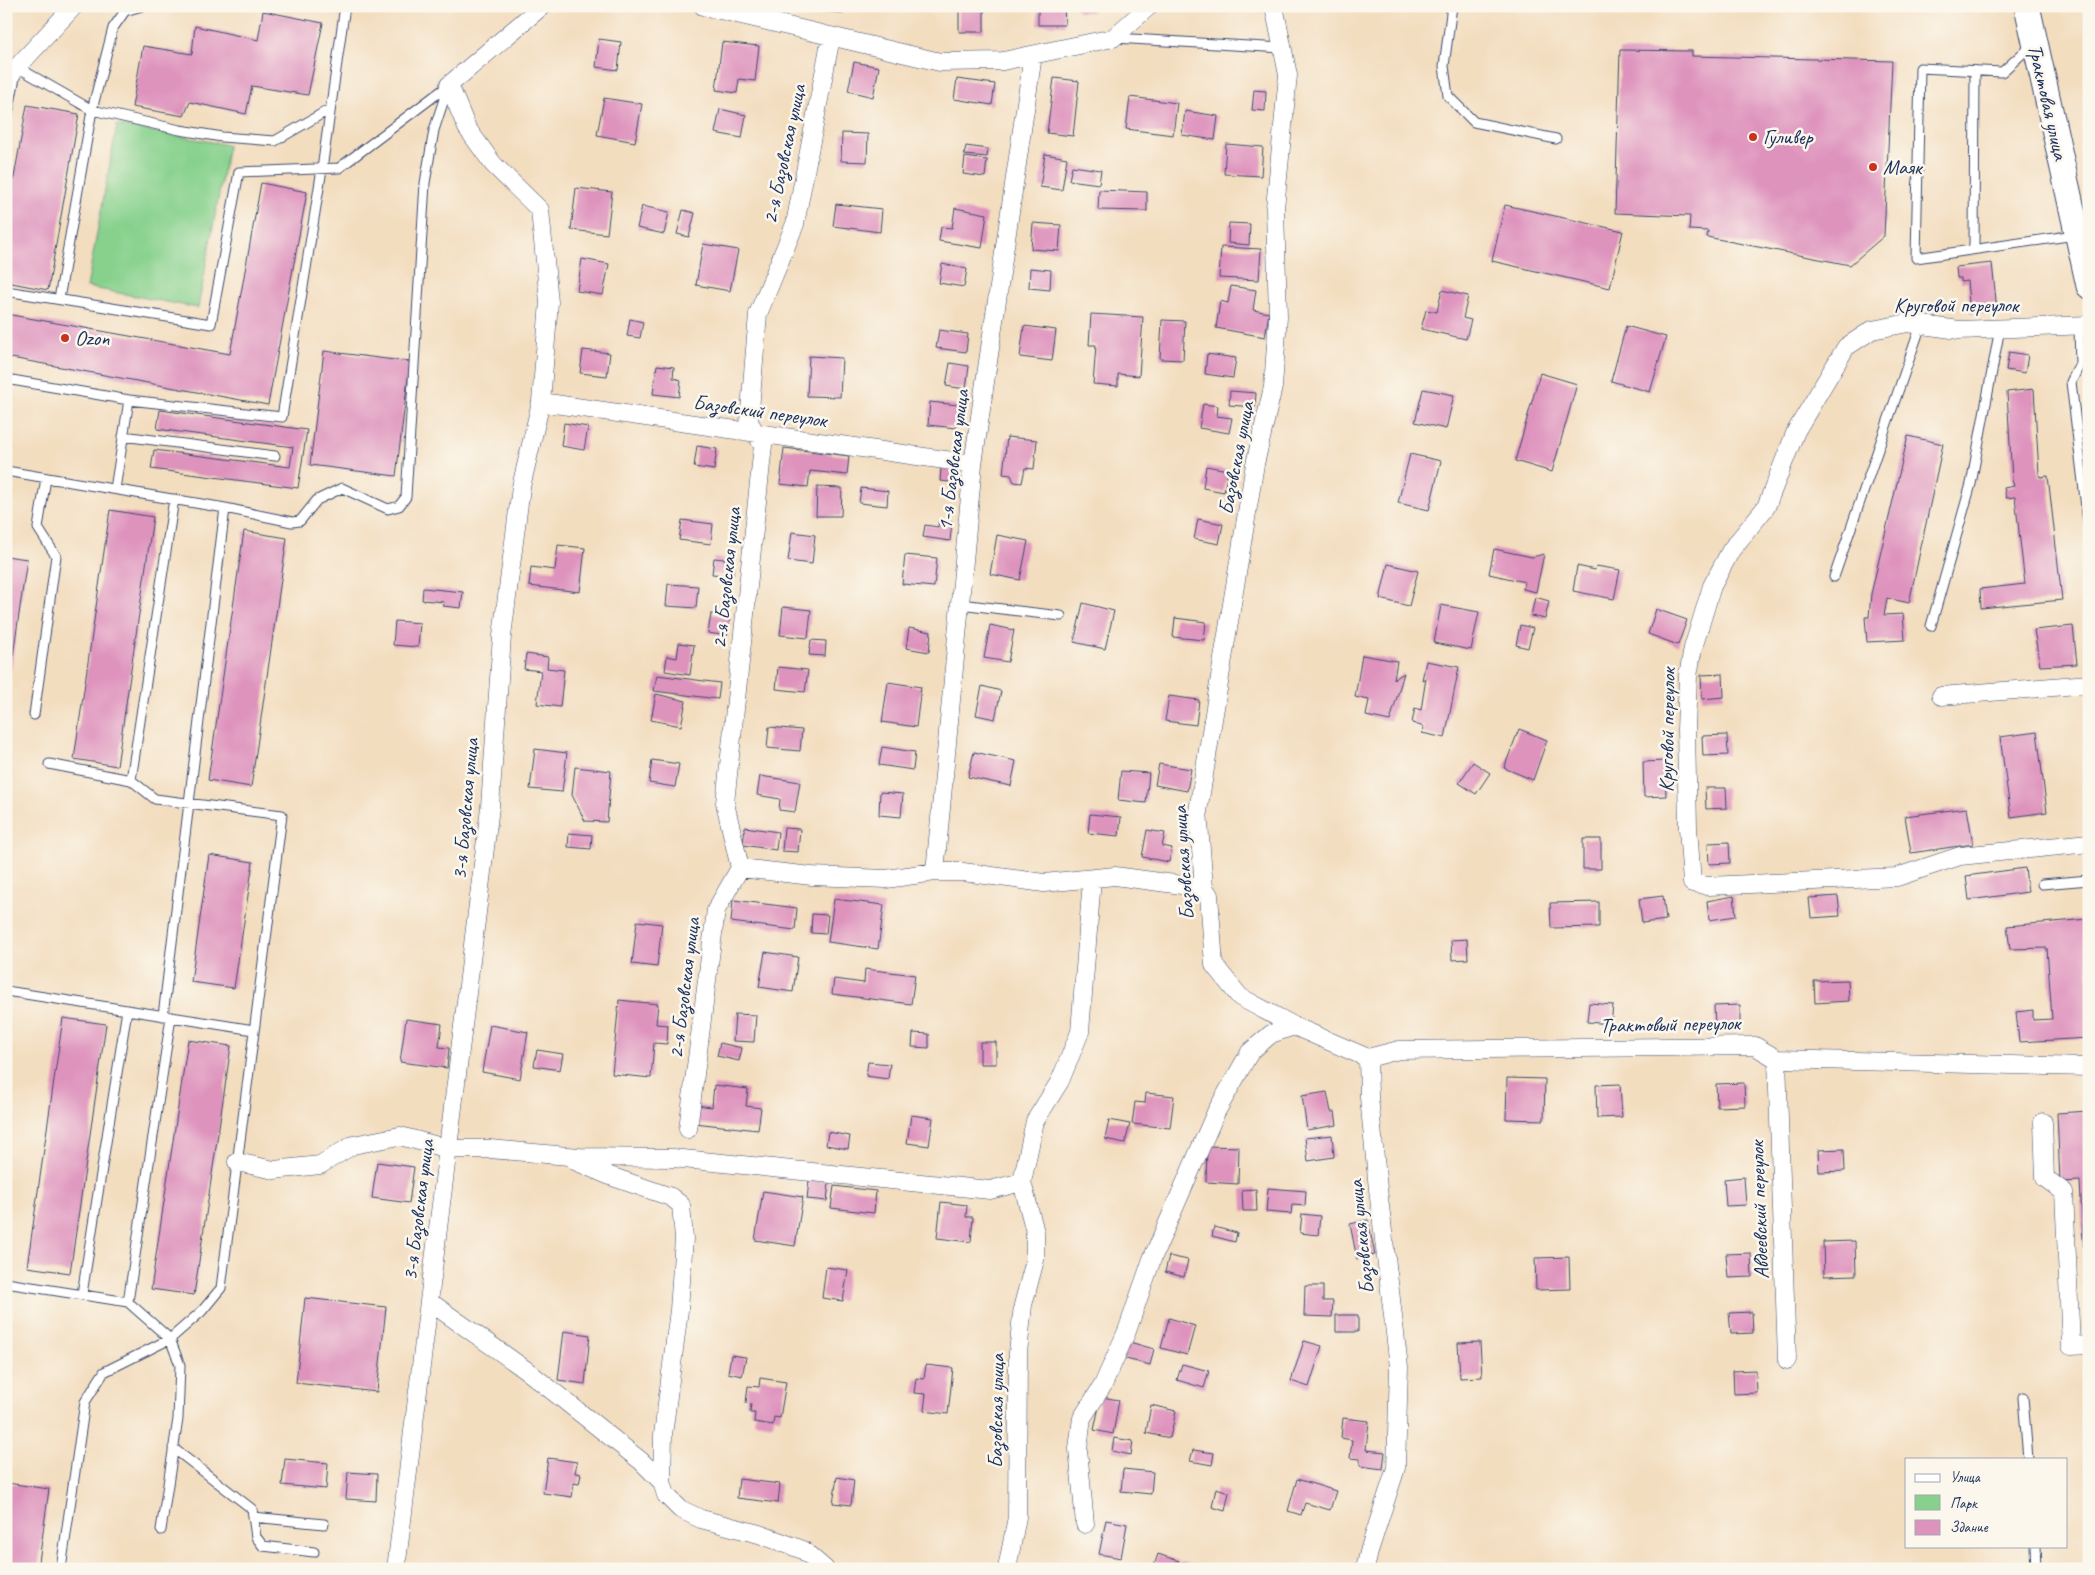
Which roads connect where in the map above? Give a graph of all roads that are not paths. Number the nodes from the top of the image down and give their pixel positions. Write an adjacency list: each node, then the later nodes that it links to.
1 (74, 6): 16 (street)
2 (142, 6): 19 (lane)
3 (345, 6): 18 (lane)
4 (542, 6): 17 (street)
5 (703, 6): 10 (street)
6 (1149, 6): 11 (street)
7 (1274, 6): 13 (street, Базовская улица)
8 (1452, 6): 21 (lane)
9 (2027, 6): 12 (main road, Трактовая улица)
10 (832, 37): 14 (street); 34 (street, 2-я Базовская улица)
11 (1113, 38): 13 (lane); 14 (street)
12 (2035, 42): 15 (lane); 23 (main road, Трактовая улица)
13 (1282, 48): 61 (street, Базовская улица)
14 (1033, 55): 37 (street, 1-я Базовская улица)
15 (1976, 71): 24 (lane); 24 (lane)
16 (12, 73): 19 (lane); 20 (lane)
17 (449, 85): 22 (lane); 33 (street, 3-я Базовская улица); 43 (lane)
18 (330, 109): 19 (lane); 22 (lane)
19 (92, 110): 27 (lane)
20 (6, 124)
21 (1556, 139)
22 (322, 169): 27 (lane); 32 (lane)
23 (2077, 235): 24 (lane); 25 (main road, Трактовая улица)
24 (1974, 249)
25 (2089, 286)
26 (6, 291): 27 (lane)
27 (59, 300)
28 (1921, 325): 30 (street, Круговой переулок); 45 (lane); 55 (street, Круговой переулок)
29 (2084, 326): 30 (street, Круговой переулок); 41 (lane)
30 (2000, 328): 48 (lane)
31 (6, 379): 32 (lane)
32 (129, 400): 35 (lane)
33 (541, 402): 34 (street, Базовский переулок); 72 (street, 3-я Базовская улица)
34 (756, 433): 37 (street, Базовский переулок); 56 (street, 2-я Базовская улица)
35 (123, 436): 36 (lane); 40 (lane)
36 (275, 456)
37 (973, 464): 46 (street, 1-я Базовская улица)
38 (6, 471): 39 (lane)
39 (46, 478): 40 (lane); 51 (lane)
40 (114, 489): 42 (lane)
41 (2086, 489): 44 (lane)
42 (174, 499): 43 (lane); 53 (lane)
43 (225, 508): 54 (lane)
44 (2089, 532)
45 (1834, 577)
46 (960, 604): 47 (lane); 57 (street, 1-я Базовская улица)
47 (1061, 616)
48 (1931, 626)
49 (2089, 684): 50 (street)
50 (1940, 696)
51 (34, 715)
52 (50, 764): 53 (lane)
53 (131, 780): 54 (lane)
54 (189, 804): 64 (lane); 66 (lane)
55 (2089, 844)
56 (740, 868): 57 (street); 71 (street, 2-я Базовская улица)
57 (935, 872): 58 (street)
58 (1092, 879): 61 (street); 75 (street, Базовская улица)
59 (2089, 880): 60 (lane)
60 (2042, 884)
61 (1207, 892): 65 (street, Базовская улица)
62 (6, 991): 63 (lane)
63 (127, 1010): 64 (lane); 77 (lane)
64 (167, 1017): 66 (lane); 78 (lane)
65 (1294, 1026): 67 (street, Базовская улица); 89 (street)
66 (254, 1030): 74 (lane)
67 (1368, 1058): 68 (street, Трактовый переулок); 97 (street, Базовская улица)
68 (1777, 1059): 69 (street, Трактовый переулок); 82 (street, Авдеевский переулок)
69 (2089, 1067)
70 (2043, 1122): 81 (street)
71 (688, 1129)
72 (449, 1149): 73 (street); 74 (street); 79 (street, 3-я Базовская улица)
73 (565, 1156): 75 (street); 86 (street)
74 (237, 1162): 80 (lane)
75 (1022, 1182): 96 (street, Базовская улица)
76 (6, 1283): 77 (lane)
77 (82, 1294): 78 (lane)
78 (128, 1302): 80 (lane)
79 (430, 1302): 86 (street); 94 (street, 3-я Базовская улица)
80 (170, 1339): 84 (lane); 93 (lane)
81 (2089, 1345)
82 (1787, 1360)
83 (2023, 1397): 85 (lane)
84 (173, 1448): 87 (lane); 90 (lane)
85 (2028, 1458)
86 (662, 1482): 95 (street)
87 (253, 1517): 88 (lane); 92 (lane)
88 (324, 1524)
89 (1085, 1524)
90 (161, 1530)
91 (2034, 1548): 98 (lane)
92 (314, 1552)
93 (61, 1569)
94 (396, 1569)
95 (825, 1569)
96 (1007, 1569)
97 (1365, 1569)
98 (2036, 1569)

